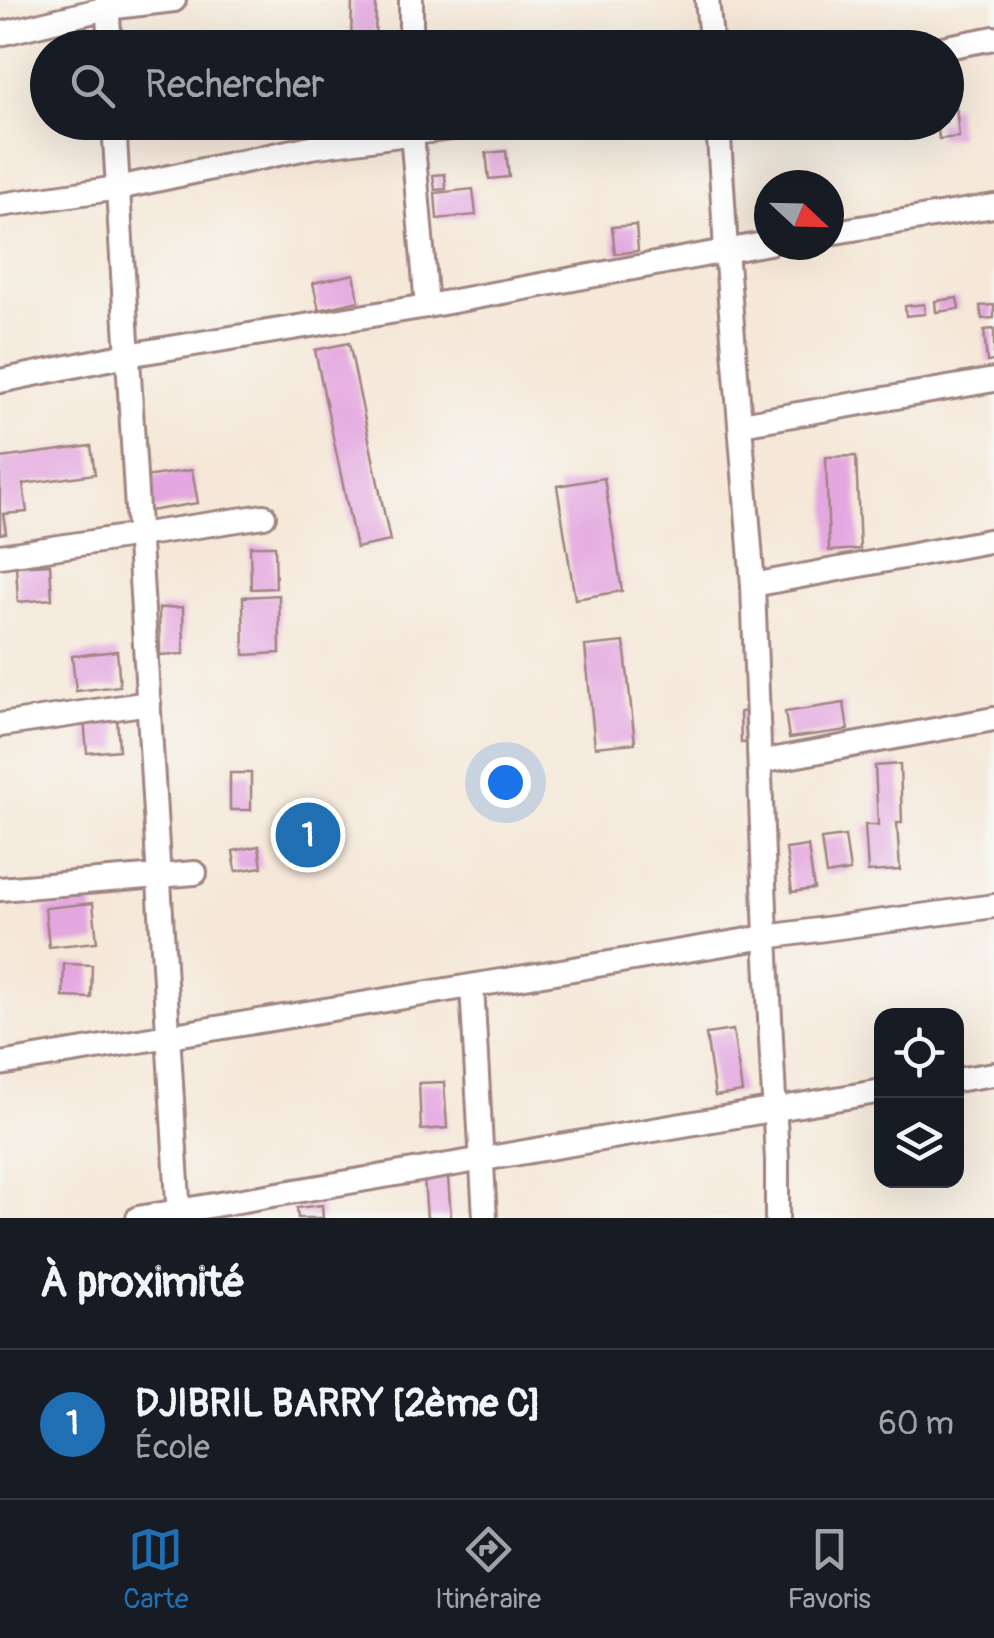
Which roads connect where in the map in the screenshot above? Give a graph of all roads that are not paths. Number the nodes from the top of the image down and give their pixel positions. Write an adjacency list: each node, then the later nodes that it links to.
1 (174, 0): 4 (street)
2 (411, 0): 6 (street)
3 (708, 0): 7 (street)
4 (108, 4): 5 (street); 8 (street)
5 (109, 30)
6 (411, 30)
7 (710, 30)
8 (0, 34)
9 (994, 38): 10 (street)
10 (964, 44)
11 (115, 140): 15 (street)
12 (350, 140): 15 (street)
13 (412, 140): 21 (street)
14 (719, 140): 20 (street)
15 (118, 188): 16 (street); 22 (street)
16 (0, 205)
17 (994, 206): 18 (street)
18 (844, 231)
19 (754, 245): 20 (street)
20 (726, 250): 21 (street); 25 (street)
21 (427, 306): 22 (street)
22 (126, 355): 24 (street); 27 (street)
23 (994, 380): 25 (street)
24 (0, 381)
25 (741, 424): 30 (street)
26 (264, 516): 27 (street)
27 (139, 536): 29 (street); 31 (street)
28 (994, 540): 30 (street)
29 (0, 556)
30 (754, 585): 34 (street)
31 (149, 703): 33 (street); 36 (street)
32 (994, 719): 34 (street)
33 (0, 725)
34 (760, 762): 39 (street)
35 (196, 873): 36 (street)
36 (158, 877): 37 (street); 41 (street)
37 (0, 890)
38 (994, 906): 39 (street)
39 (766, 937): 40 (street); 46 (street)
40 (472, 986): 41 (street); 47 (street)
41 (168, 1036): 42 (street); 48 (street)
42 (0, 1064)
43 (994, 1074): 44 (street)
44 (964, 1079)
45 (874, 1092): 46 (street)
46 (774, 1108): 47 (street); 51 (street)
47 (481, 1159): 48 (street); 50 (street)
48 (179, 1215): 49 (street)
49 (138, 1218)
50 (485, 1218)
51 (777, 1218)

